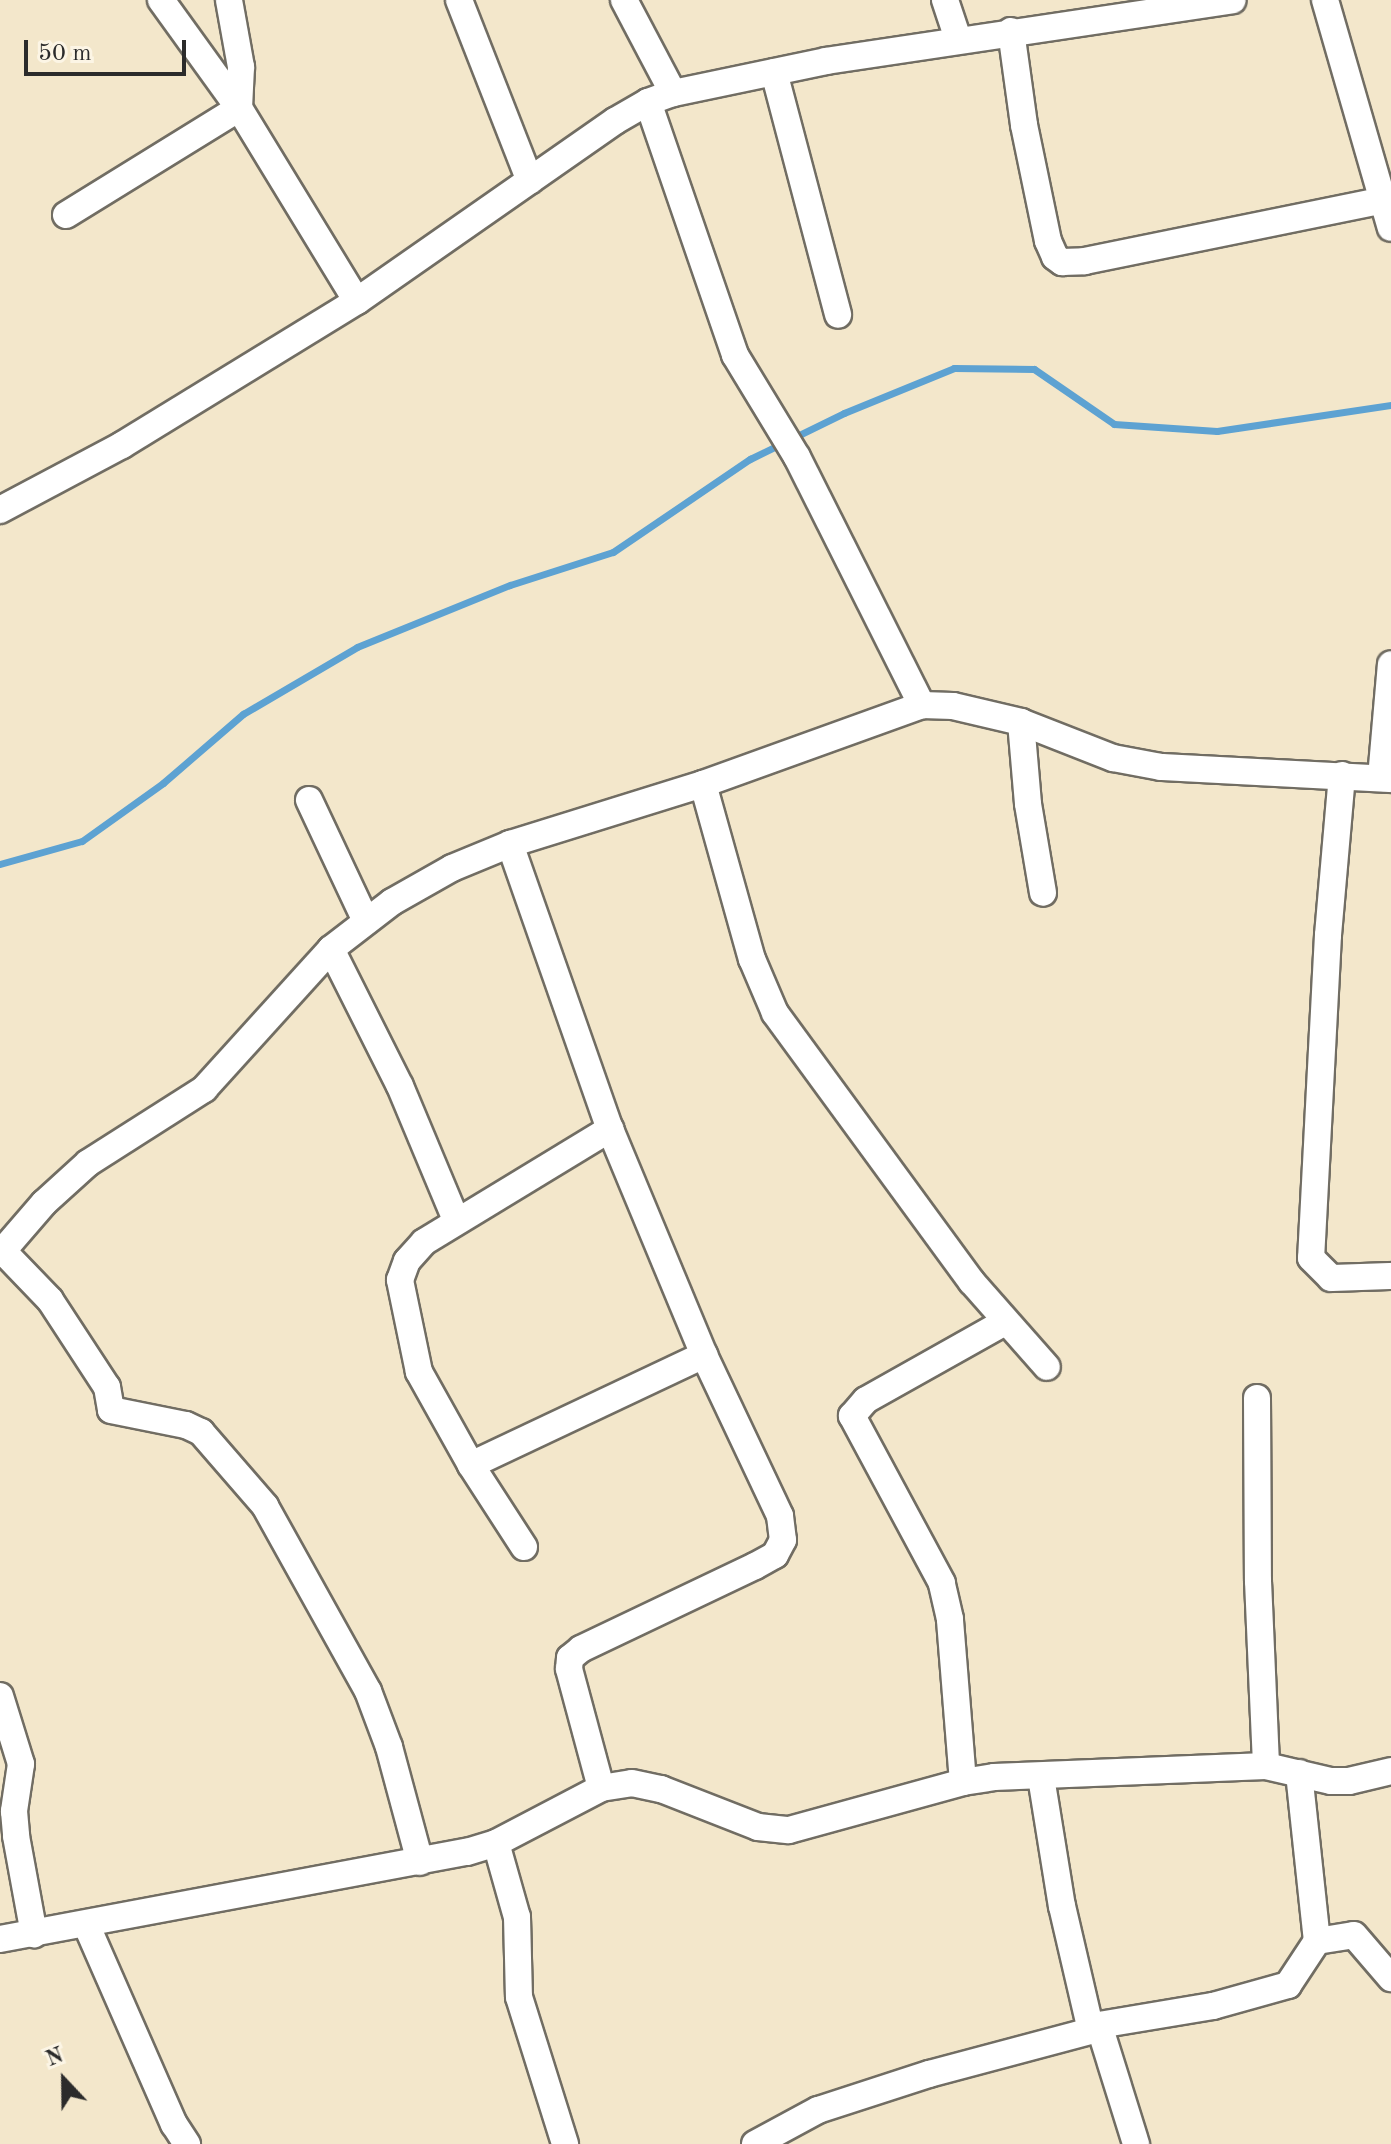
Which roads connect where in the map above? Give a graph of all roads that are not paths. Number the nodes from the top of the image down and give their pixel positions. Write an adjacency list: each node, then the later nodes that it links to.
1 (161, 0): 13 (street)
2 (229, 0): 13 (street)
3 (459, 0): 14 (street)
4 (624, 0): 11 (street)
5 (945, 0): 9 (street)
6 (1229, 0): 8 (street)
7 (1325, 0): 15 (street)
8 (1011, 31): 9 (street); 15 (street)
9 (958, 39): 10 (street)
10 (774, 72): 11 (street); 19 (street)
11 (673, 93): 12 (street)
12 (648, 102): 14 (street); 22 (street)
13 (239, 108): 16 (street); 18 (street)
14 (530, 181): 18 (street)
15 (1385, 189): 17 (street)
16 (66, 215)
17 (1391, 228)
18 (357, 301): 20 (street)
19 (838, 315)
20 (0, 510)
21 (1391, 664): 25 (street)
22 (922, 705): 23 (street); 26 (street)
23 (1021, 722): 24 (street); 29 (street)
24 (1342, 775): 25 (street); 35 (street)
25 (1386, 779)
26 (703, 784): 28 (street); 36 (street)
27 (309, 800): 30 (street)
28 (510, 844): 30 (street); 32 (street)
29 (1043, 893)
30 (366, 921): 31 (street)
31 (331, 949): 33 (street); 34 (street)
32 (610, 1129): 33 (street); 37 (street)
33 (456, 1220): 40 (street)
34 (1, 1250): 50 (street)
35 (1391, 1276)
36 (1005, 1322): 38 (street); 47 (street)
37 (704, 1355): 40 (street); 48 (street)
38 (1047, 1367)
39 (1257, 1398): 43 (street)
40 (471, 1465): 41 (street)
41 (524, 1547)
42 (0, 1696): 52 (street)
43 (1266, 1766): 45 (street); 46 (street)
44 (1391, 1771): 45 (street)
45 (1299, 1773): 54 (street)
46 (1041, 1777): 47 (street); 56 (street)
47 (963, 1782): 48 (street)
48 (601, 1788): 49 (street)
49 (496, 1843): 50 (street); 58 (street)
50 (420, 1862): 51 (street)
51 (86, 1924): 52 (street); 57 (street)
52 (34, 1934): 53 (street)
53 (0, 1939)
54 (1317, 1941): 55 (street); 56 (street)
55 (1391, 1978)
56 (1095, 2028): 59 (street); 60 (street)
57 (187, 2144)
58 (565, 2144)
59 (755, 2144)
60 (1136, 2144)

